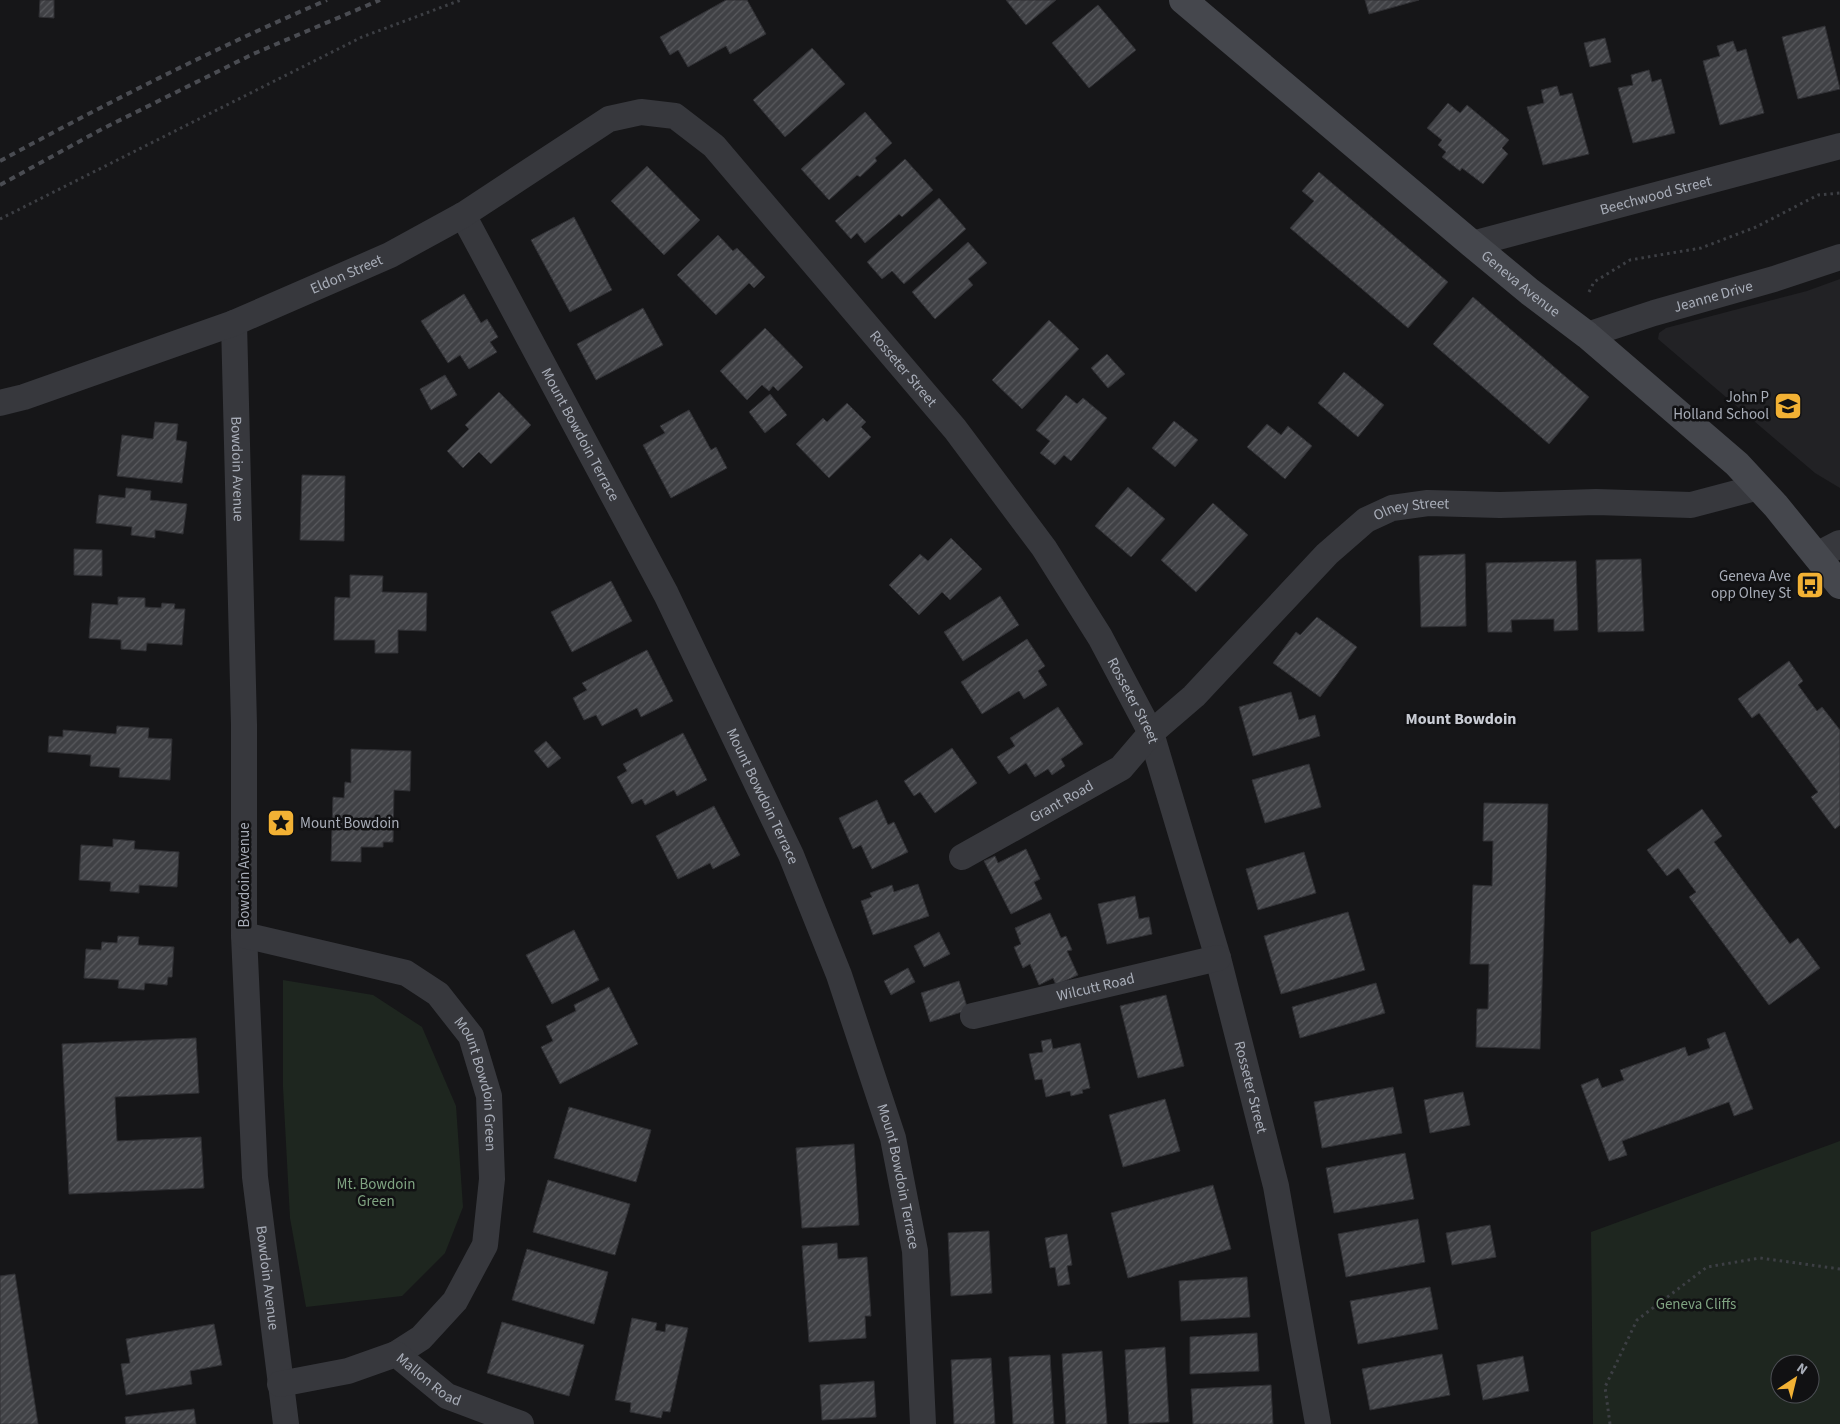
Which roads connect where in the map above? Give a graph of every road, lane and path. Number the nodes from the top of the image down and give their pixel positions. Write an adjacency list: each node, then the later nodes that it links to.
1 (462, 0): 7 (path)
2 (1183, 0): 8 (main road, Geneva Avenue)
3 (672, 116): 6 (street, Eldon Street); 17 (street, Rosseter Street)
4 (1840, 146): 8 (street, Beechwood Street)
5 (1840, 193): 10 (path)
6 (463, 215): 11 (street, Eldon Street); 27 (street, Mount Bowdoin Terrace)
7 (0, 219)
8 (1472, 244): 12 (main road, Geneva Avenue)
9 (1840, 257): 12 (street, Jeanne Drive)
10 (1589, 292)
11 (234, 323): 13 (street, Eldon Street); 19 (street, Bowdoin Avenue)
12 (1587, 334): 14 (main road, Geneva Avenue)
13 (0, 403)
14 (1758, 487): 15 (main road, Geneva Avenue); 17 (street, Olney Street)
15 (1829, 550): 16 (main road, Geneva Avenue)
16 (1840, 585)
17 (1151, 734): 18 (street, Grant Road); 20 (street, Rosseter Street)
18 (962, 857)
19 (244, 935): 23 (street, Mount Bowdoin Green); 24 (street, Bowdoin Avenue)
20 (1218, 958): 21 (street, Wilcutt Road); 28 (street, Rosseter Street)
21 (972, 1016)
22 (1840, 1269): 29 (path)
23 (396, 1354): 24 (street, Mallon Road); 26 (street, Mallon Road)
24 (280, 1384): 25 (street, Bowdoin Avenue)
25 (286, 1424)
26 (521, 1424)
27 (923, 1424)
28 (1318, 1424)
29 (1610, 1424)

